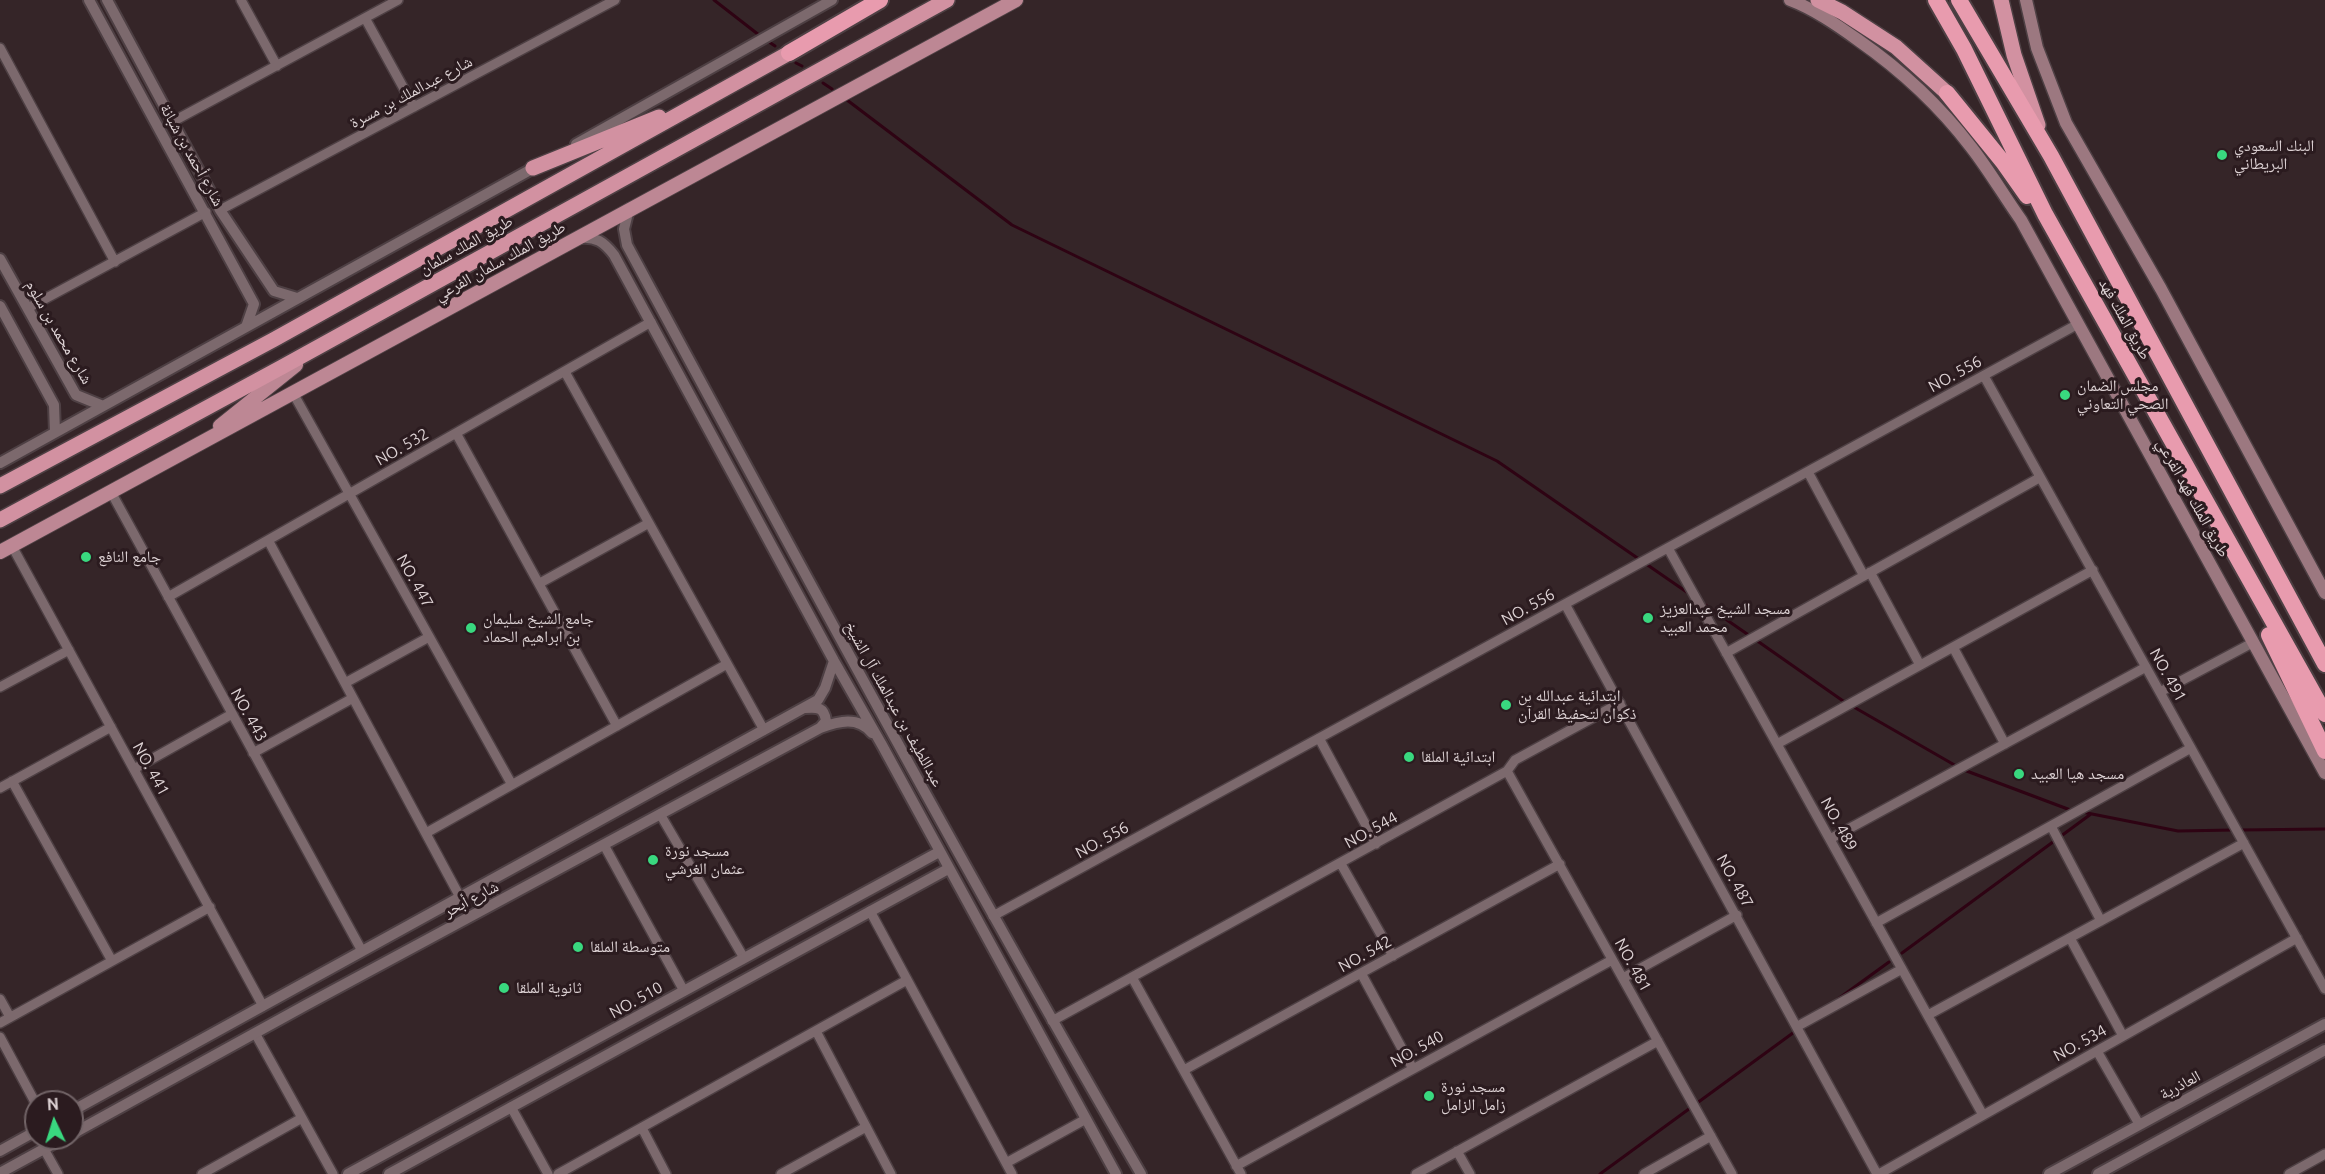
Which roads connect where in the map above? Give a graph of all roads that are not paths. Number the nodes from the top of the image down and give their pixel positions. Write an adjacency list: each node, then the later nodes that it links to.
1 (88, 0): 29 (street, شارع أحمد بن شبانة)
2 (106, 0): 24 (street, شارع أحمد بن شبانة)
3 (241, 0): 20 (street)
4 (398, 0): 17 (street)
5 (615, 0): 23 (street, شارع عبدالملك بن مسرة)
6 (832, 0): 26 (street)
7 (880, 0): 19 (highway)
8 (888, 0): 19 (highway, طريق الملك سلمان)
9 (947, 0): 42 (highway, طريق الملك سلمان)
10 (1016, 0): 28 (main road, طريق الملك سلمان الفرعي)
11 (1790, 0): 40 (main road, طريق الملك فهد الفرعي)
12 (1818, 0): 22 (highway)
13 (1936, 0): 30 (highway, طريق الملك فهد)
14 (1959, 0): 25 (highway, طريق الملك فهد)
15 (2001, 0): 25 (highway)
16 (2026, 0): 65 (main road)
17 (365, 18): 20 (street); 23 (street)
18 (0, 48): 35 (street)
19 (789, 53): 21 (highway, طريق الملك سلمان)
20 (277, 66): 24 (street)
21 (726, 89): 26 (highway); 53 (highway, طريق الملك سلمان)
22 (1947, 93): 30 (highway)
23 (414, 107): 27 (street, شارع عبدالملك بن مسرة)
24 (172, 122): 27 (street, شارع أحمد بن شبانة)
25 (2045, 145): 75 (highway, طريق الملك فهد)
26 (533, 168): 36 (street)
27 (220, 210): 36 (street, شارع أحمد بن شبانة)
28 (628, 210): 31 (main road, طريق الملك سلمان الفرعي); 32 (street)
29 (206, 212): 35 (street); 41 (street, شارع أحمد بن شبانة)
30 (2045, 214): 59 (highway, طريق الملك فهد)
31 (576, 238): 33 (street); 45 (main road, طريق الملك سلمان الفرعي)
32 (627, 245): 33 (street); 120 (street, عبداللطيف بن عبدالملك آل الشيخ)
33 (614, 255): 39 (street, عبداللطيف بن عبدالملك آل الشيخ)
34 (0, 259): 38 (street, شارع محمد بن سلوم)
35 (115, 262): 38 (street)
36 (297, 298): 41 (street)
37 (0, 306): 47 (street)
38 (28, 308): 46 (street, شارع محمد بن سلوم)
39 (651, 322): 43 (street, NO. 532); 73 (street, عبداللطيف بن عبدالملك آل الشيخ)
40 (2078, 324): 44 (street, NO. 556); 69 (main road, طريق الملك فهد الفرعي)
41 (246, 327): 46 (street)
42 (317, 348): 49 (main road); 56 (highway, طريق الملك سلمان)
43 (565, 372): 48 (street, NO. 532); 57 (street)
44 (1984, 376): 51 (street, NO. 556); 52 (street, NO. 491)
45 (294, 393): 49 (main road, طريق الملك سلمان الفرعي); 55 (street, NO. 447)
46 (103, 406): 47 (street)
47 (55, 432): 50 (street)
48 (456, 433): 55 (street, NO. 532); 64 (street)
49 (192, 448): 54 (main road, طريق الملك سلمان الفرعي)
50 (0, 463)
51 (1808, 472): 60 (street, NO. 556); 63 (street)
52 (2039, 478): 62 (street, NO. 491); 63 (street)
53 (0, 486)
54 (111, 492): 61 (main road, طريق الملك سلمان الفرعي); 66 (street, NO. 443)
55 (350, 494): 58 (street, NO. 532); 68 (street, NO. 447)
56 (0, 520)
57 (649, 523): 64 (street); 74 (street)
58 (268, 540): 66 (street, NO. 532); 78 (street)
59 (2229, 544): 85 (highway, طريق الملك فهد); 95 (highway)
60 (1668, 548): 67 (street, NO. 556); 72 (street, NO. 489)
61 (6, 549): 71 (street, NO. 441)
62 (2093, 570): 70 (street); 77 (street, NO. 491)
63 (1867, 574): 72 (street); 76 (street)
64 (540, 583): 86 (street)
65 (2325, 593)
66 (168, 597): 84 (street, NO. 443)
67 (1565, 604): 82 (street, NO. 487); 90 (street, NO. 556)
68 (429, 637): 78 (street); 101 (street, NO. 447)
69 (2254, 642): 80 (street); 99 (main road, طريق الملك فهد الفرعي)
70 (1953, 647): 76 (street); 92 (street)
71 (69, 650): 79 (street); 87 (street, NO. 441)
72 (1726, 653): 91 (street, NO. 489)
73 (834, 661): 83 (street, شارع أبحر); 93 (street, عبداللطيف بن عبدالملك آل الشيخ)
74 (728, 664): 86 (street); 89 (street)
75 (2325, 664)
76 (1920, 665): 91 (street)
77 (2146, 667): 80 (street, NO. 491); 92 (street)
78 (345, 683): 81 (street)
79 (0, 687)
80 (2160, 692): 94 (street, NO. 491)
81 (353, 698): 96 (street); 105 (street)
82 (1620, 703): 98 (street, NO. 544); 119 (street, NO. 487)
83 (804, 708): 88 (street); 89 (street, شارع أبحر)
84 (232, 714): 96 (street, NO. 443); 97 (street)
85 (2325, 714)
86 (617, 726): 101 (street)
87 (111, 727): 97 (street, NO. 441); 100 (street)
88 (820, 728): 93 (street, شارع أبحر); 103 (street, شارع أبحر)
89 (764, 730): 116 (street, شارع أبحر)
90 (1319, 738): 108 (street); 120 (street, NO. 556)
91 (1777, 744): 106 (street, NO. 489)
92 (2005, 744): 106 (street)
93 (882, 745): 110 (street, عبداللطيف بن عبدالملك آل الشيخ)
94 (2191, 748): 104 (street); 107 (street, NO. 491)
95 (2325, 751)
96 (254, 753): 125 (street, NO. 443)
97 (134, 769): 117 (street, NO. 441)
98 (1507, 771): 108 (street, NO. 544); 113 (street, NO. 481)
99 (2325, 773)
100 (12, 781): 102 (street); 129 (street)
101 (512, 783): 105 (street)
102 (0, 788)
103 (660, 814): 109 (street, شارع أبحر); 127 (street)
104 (2050, 826): 121 (street); 122 (street)
105 (426, 833): 116 (street)
106 (1830, 839): 122 (street, NO. 489)
107 (2244, 843): 121 (street); 124 (street, NO. 491)
108 (1376, 844): 112 (street, NO. 544)
109 (604, 845): 136 (street); 146 (street, شارع أبحر)
110 (939, 852): 111 (street, NO. 510); 114 (street, عبداللطيف بن عبدالملك آل الشيخ)
111 (923, 860): 115 (street); 127 (street, NO. 510)
112 (1341, 864): 126 (street); 133 (street, NO. 544)
113 (1560, 864): 126 (street, NO. 542); 128 (street, NO. 481)
114 (948, 869): 115 (street, NO. 510); 160 (street, عبداللطيف بن عبدالملك آل الشيخ)
115 (933, 877): 118 (street, NO. 510)
116 (460, 897): 125 (street, شارع أبحر)
117 (210, 908): 129 (street); 138 (street, NO. 441)
118 (870, 911): 134 (street); 157 (street, NO. 510)
119 (1737, 915): 132 (street); 144 (street, NO. 487)
120 (993, 916): 141 (street, عبداللطيف بن عبدالملك آل الشيخ)
121 (2101, 921): 123 (street)
122 (1876, 923): 130 (street, NO. 489)
123 (2070, 938): 139 (street); 147 (street)
124 (2297, 938): 135 (street, NO. 491); 147 (street, NO. 534)
125 (362, 951): 138 (street, شارع أبحر)
126 (1393, 956): 131 (street, NO. 542)
127 (744, 958): 136 (street, NO. 510)
128 (1612, 960): 132 (street, NO. 481); 152 (street, NO. 540)
129 (112, 961): 140 (street)
130 (1902, 969): 139 (street, NO. 489); 144 (street)
131 (1361, 973): 152 (street); 153 (street, NO. 542)
132 (1623, 978): 149 (street, NO. 481)
133 (1133, 979): 141 (street, NO. 544); 153 (street)
134 (907, 980): 145 (street); 172 (street)
135 (2325, 988)
136 (684, 991): 155 (street, NO. 510)
137 (0, 999): 140 (street)
138 (263, 1006): 156 (street, شارع أبحر)
139 (1928, 1015): 158 (street, NO. 489)
140 (10, 1017): 142 (street)
141 (1052, 1021): 187 (street, عبداللطيف بن عبدالملك آل الشيخ)
142 (0, 1023)
143 (2325, 1024): 161 (street, العاذرية)
144 (1797, 1026): 192 (street, NO. 487)
145 (816, 1031): 163 (street); 164 (street)
146 (255, 1033): 159 (street); 162 (street, شارع أبحر)
147 (2123, 1036): 151 (street, NO. 534)
148 (0, 1037): 154 (street)
149 (1658, 1041): 165 (street, NO. 481); 170 (street)
150 (2325, 1050): 194 (street)
151 (2097, 1051): 158 (street, NO. 534); 161 (street)
152 (1413, 1069): 173 (street, NO. 540)
153 (1184, 1070): 173 (street)
154 (28, 1090)
155 (501, 1091): 157 (street); 178 (street, NO. 510)
156 (84, 1104)
157 (511, 1108): 179 (street, NO. 510); 180 (street)
158 (1983, 1115): 192 (street, NO. 534)
159 (302, 1118): 176 (street); 177 (street)
160 (1086, 1119): 172 (street); 186 (street, عبداللطيف بن عبدالملك آل الشيخ)
161 (2139, 1124): 193 (street, العاذرية)
162 (84, 1127)
163 (866, 1127): 183 (street); 184 (street)
164 (642, 1128): 181 (street); 182 (street)
165 (1711, 1136): 190 (street); 191 (street, NO. 481)
166 (24, 1138): 169 (street)
167 (42, 1150): 174 (street)
168 (45, 1150): 175 (street)
169 (0, 1151)
170 (1457, 1151): 188 (street); 189 (street)
171 (2325, 1154): 195 (street)
172 (1006, 1163): 185 (street)
173 (1238, 1170)
174 (0, 1173)
175 (57, 1174)
176 (202, 1174)
177 (333, 1174)
178 (348, 1174)
179 (389, 1174)
180 (548, 1174)
181 (558, 1174)
182 (666, 1174)
183 (780, 1174)
184 (891, 1174)
185 (1012, 1174)
186 (1116, 1174)
187 (1141, 1174)
188 (1416, 1174)
189 (1470, 1174)
190 (1644, 1174)
191 (1732, 1174)
192 (1878, 1174)
193 (2049, 1174)
194 (2098, 1174)
195 (2289, 1174)

